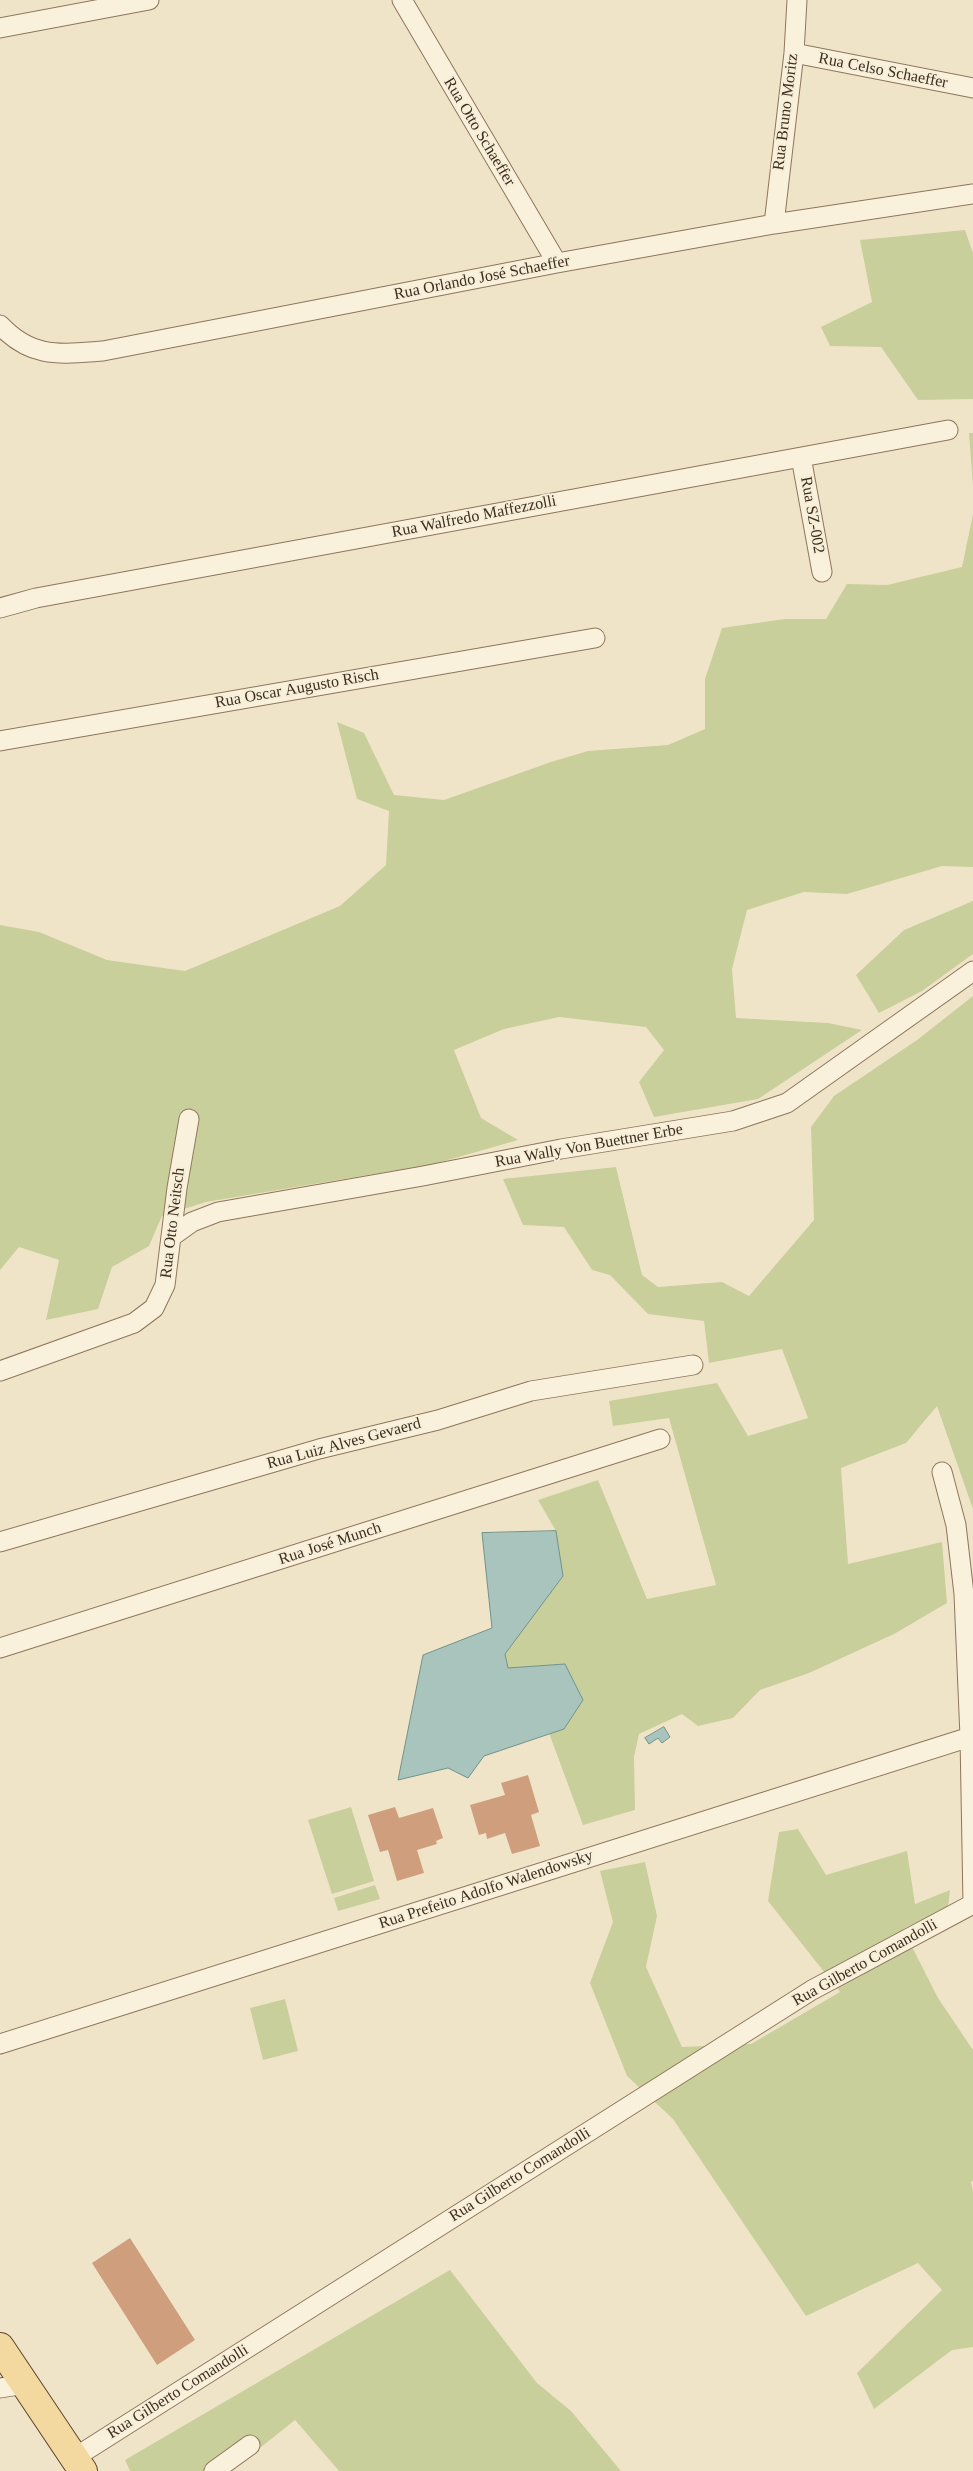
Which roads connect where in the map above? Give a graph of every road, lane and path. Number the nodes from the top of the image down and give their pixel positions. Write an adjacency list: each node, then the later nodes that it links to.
1 (149, 0): 4 (street)
2 (402, 0): 9 (street, Rua Otto Schaeffer)
3 (797, 0): 5 (street, Rua Bruno Moritz)
4 (0, 28)
5 (794, 53): 6 (street, Rua Celso Schaeffer); 8 (street, Rua Bruno Moritz)
6 (973, 88)
7 (973, 194): 8 (street, Rua Orlando José Schaeffer)
8 (774, 224): 9 (street, Rua Orlando José Schaeffer)
9 (557, 264): 10 (street, Rua Orlando José Schaeffer)
10 (0, 325)
11 (948, 430): 12 (street, Rua Walfredo Maffezzolli)
12 (801, 457): 13 (street, Rua SZ-002); 14 (street, Rua Walfredo Maffezzolli)
13 (822, 572)
14 (0, 608)
15 (595, 638): 16 (street, Rua Oscar Augusto Risch)
16 (0, 741)
17 (973, 971): 19 (street, Rua Wally Von Buettner Erbe)
18 (189, 1119): 19 (street, Rua Otto Neitsch)
19 (171, 1237): 21 (street, Rua Otto Neitsch)
20 (693, 1365): 24 (street, Rua Luiz Alves Gevaerd)
21 (0, 1371)
22 (660, 1439): 25 (street, Rua José Munch)
23 (942, 1472): 26 (street)
24 (0, 1542)
25 (0, 1648)
26 (972, 1737): 27 (street); 28 (street, Rua Prefeito Adolfo Walendowsky)
27 (973, 1904): 32 (street, Rua Gilberto Comandolli)
28 (0, 2044)
29 (0, 2347): 30 (main road)
30 (13, 2386): 32 (main road)
31 (250, 2444): 33 (street)
32 (79, 2464)
33 (214, 2471)

